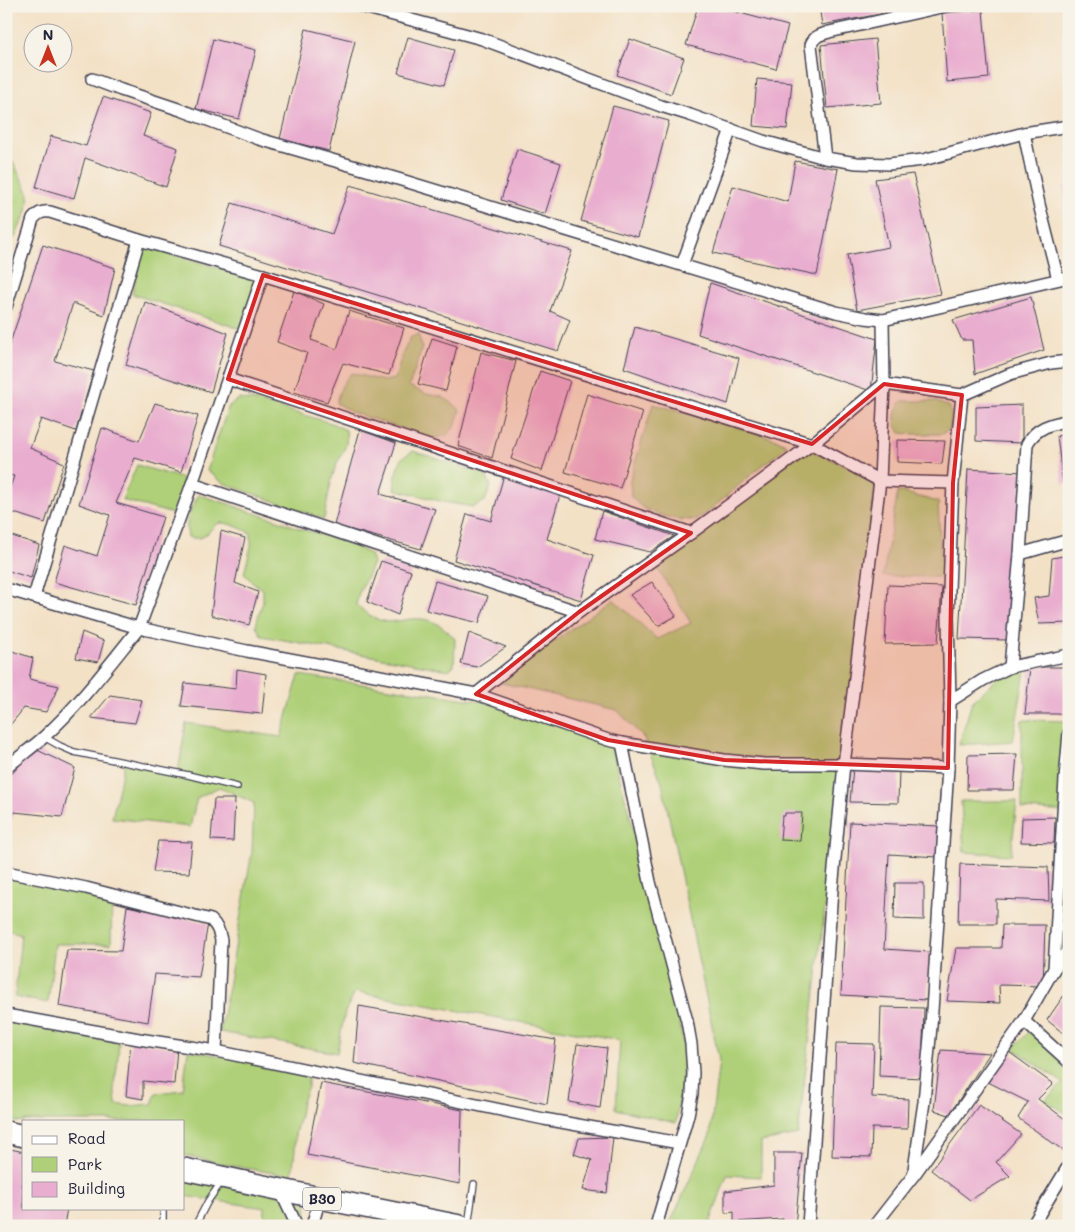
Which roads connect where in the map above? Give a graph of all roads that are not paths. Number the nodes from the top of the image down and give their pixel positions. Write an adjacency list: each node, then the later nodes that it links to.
1 (360, 6): 5 (street)
2 (946, 6): 7 (street)
3 (92, 79): 9 (street)
4 (1069, 126): 6 (street)
5 (731, 129): 7 (street); 9 (street)
6 (1024, 133): 7 (street); 11 (street)
7 (825, 158)
8 (139, 240): 10 (street); 12 (street); 27 (street)
9 (682, 265): 13 (street)
10 (263, 275): 15 (street); 19 (street)
11 (1064, 278): 13 (street)
12 (6, 307)
13 (883, 320): 16 (street)
14 (1069, 361): 17 (street)
15 (228, 380): 22 (street); 23 (street)
16 (884, 384): 17 (street); 19 (street); 20 (street)
17 (962, 395): 21 (street)
18 (1069, 420): 25 (street)
19 (812, 444): 20 (street); 23 (street)
20 (880, 481): 21 (street); 37 (street)
21 (953, 483): 33 (street)
22 (192, 484): 28 (street); 29 (street)
23 (691, 532): 28 (street)
24 (1069, 540): 25 (street)
25 (1020, 554): 31 (street)
26 (6, 588): 27 (street)
27 (34, 597): 29 (street)
28 (579, 612): 32 (street)
29 (139, 628): 32 (street); 35 (street)
30 (1069, 655): 31 (street)
31 (1010, 667): 33 (street)
32 (476, 694): 36 (street)
33 (950, 701): 39 (street)
34 (1069, 733): 43 (street)
35 (44, 737): 38 (street); 40 (lane)
36 (622, 743): 37 (street); 50 (street)
37 (844, 764): 39 (street); 66 (street)
38 (6, 768)
39 (948, 768): 53 (street)
40 (238, 786)
41 (6, 872): 46 (street)
42 (1069, 949): 43 (street)
43 (1054, 970): 45 (street)
44 (6, 1015): 46 (street)
45 (1024, 1021): 47 (street); 53 (street)
46 (216, 1051): 50 (street)
47 (1069, 1062)
48 (6, 1132): 49 (highway)
49 (22, 1136)
50 (679, 1143): 65 (street)
51 (1069, 1165): 68 (street)
52 (185, 1169): 54 (highway, B30)
53 (913, 1176): 67 (street)
54 (225, 1178): 56 (highway, B30); 60 (lane)
55 (474, 1184): 64 (lane)
56 (280, 1190): 57 (highway, B30); 61 (street)
57 (320, 1198): 62 (street); 63 (highway, B30)
58 (163, 1210): 59 (lane)
59 (162, 1226)
60 (194, 1226)
61 (297, 1226)
62 (312, 1226)
63 (460, 1226)
64 (468, 1226)
65 (656, 1226)
66 (808, 1226)
67 (874, 1226)
68 (1032, 1226)

